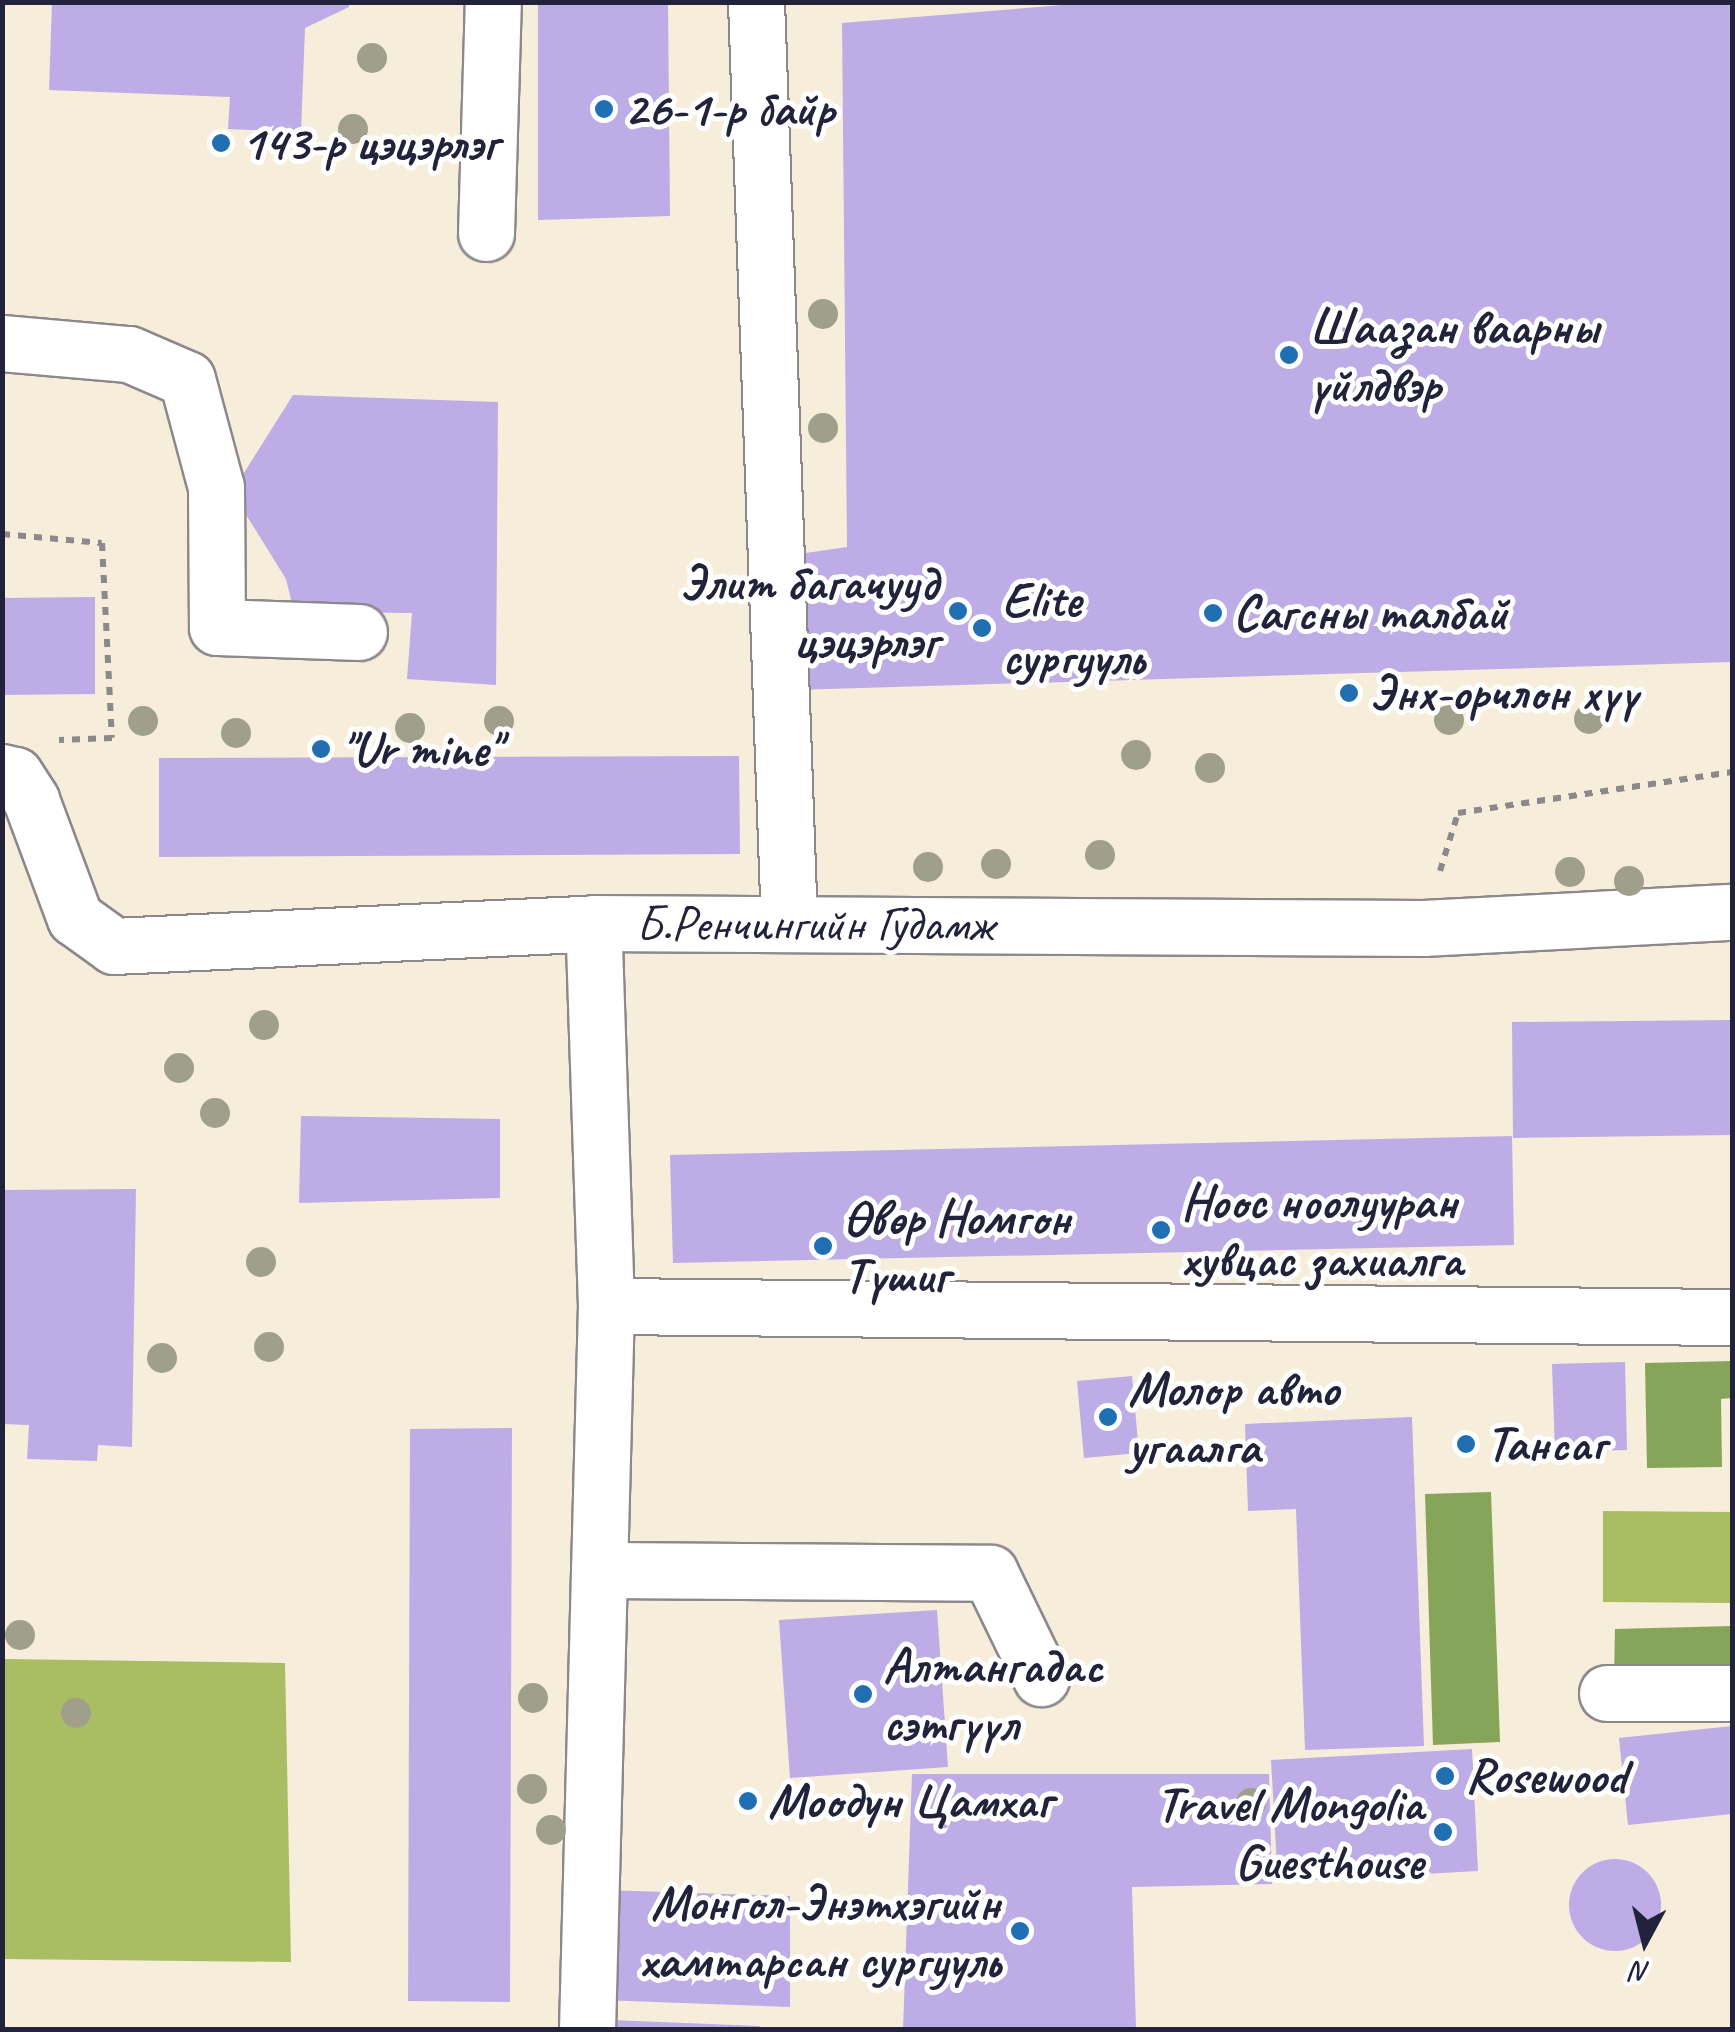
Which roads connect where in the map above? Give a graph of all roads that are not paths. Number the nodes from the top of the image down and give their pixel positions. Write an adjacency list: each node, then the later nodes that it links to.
1 (494, 2): 3 (street)
2 (756, 2): 9 (street)
3 (486, 233)
4 (2, 343): 5 (street)
5 (358, 632)
6 (21, 756): 8 (street, Б.Ренчингийн Гудамж)
7 (1732, 912): 9 (street, Б.Ренчингийн Гудамж)
8 (593, 923): 9 (street, Б.Ренчингийн Гудамж); 10 (street)
9 (789, 923)
10 (606, 1306): 11 (street); 12 (street)
11 (1732, 1317)
12 (600, 1570): 13 (street); 16 (street)
13 (1042, 1678)
14 (1732, 1692): 15 (street)
15 (1606, 1693)
16 (588, 2030)

